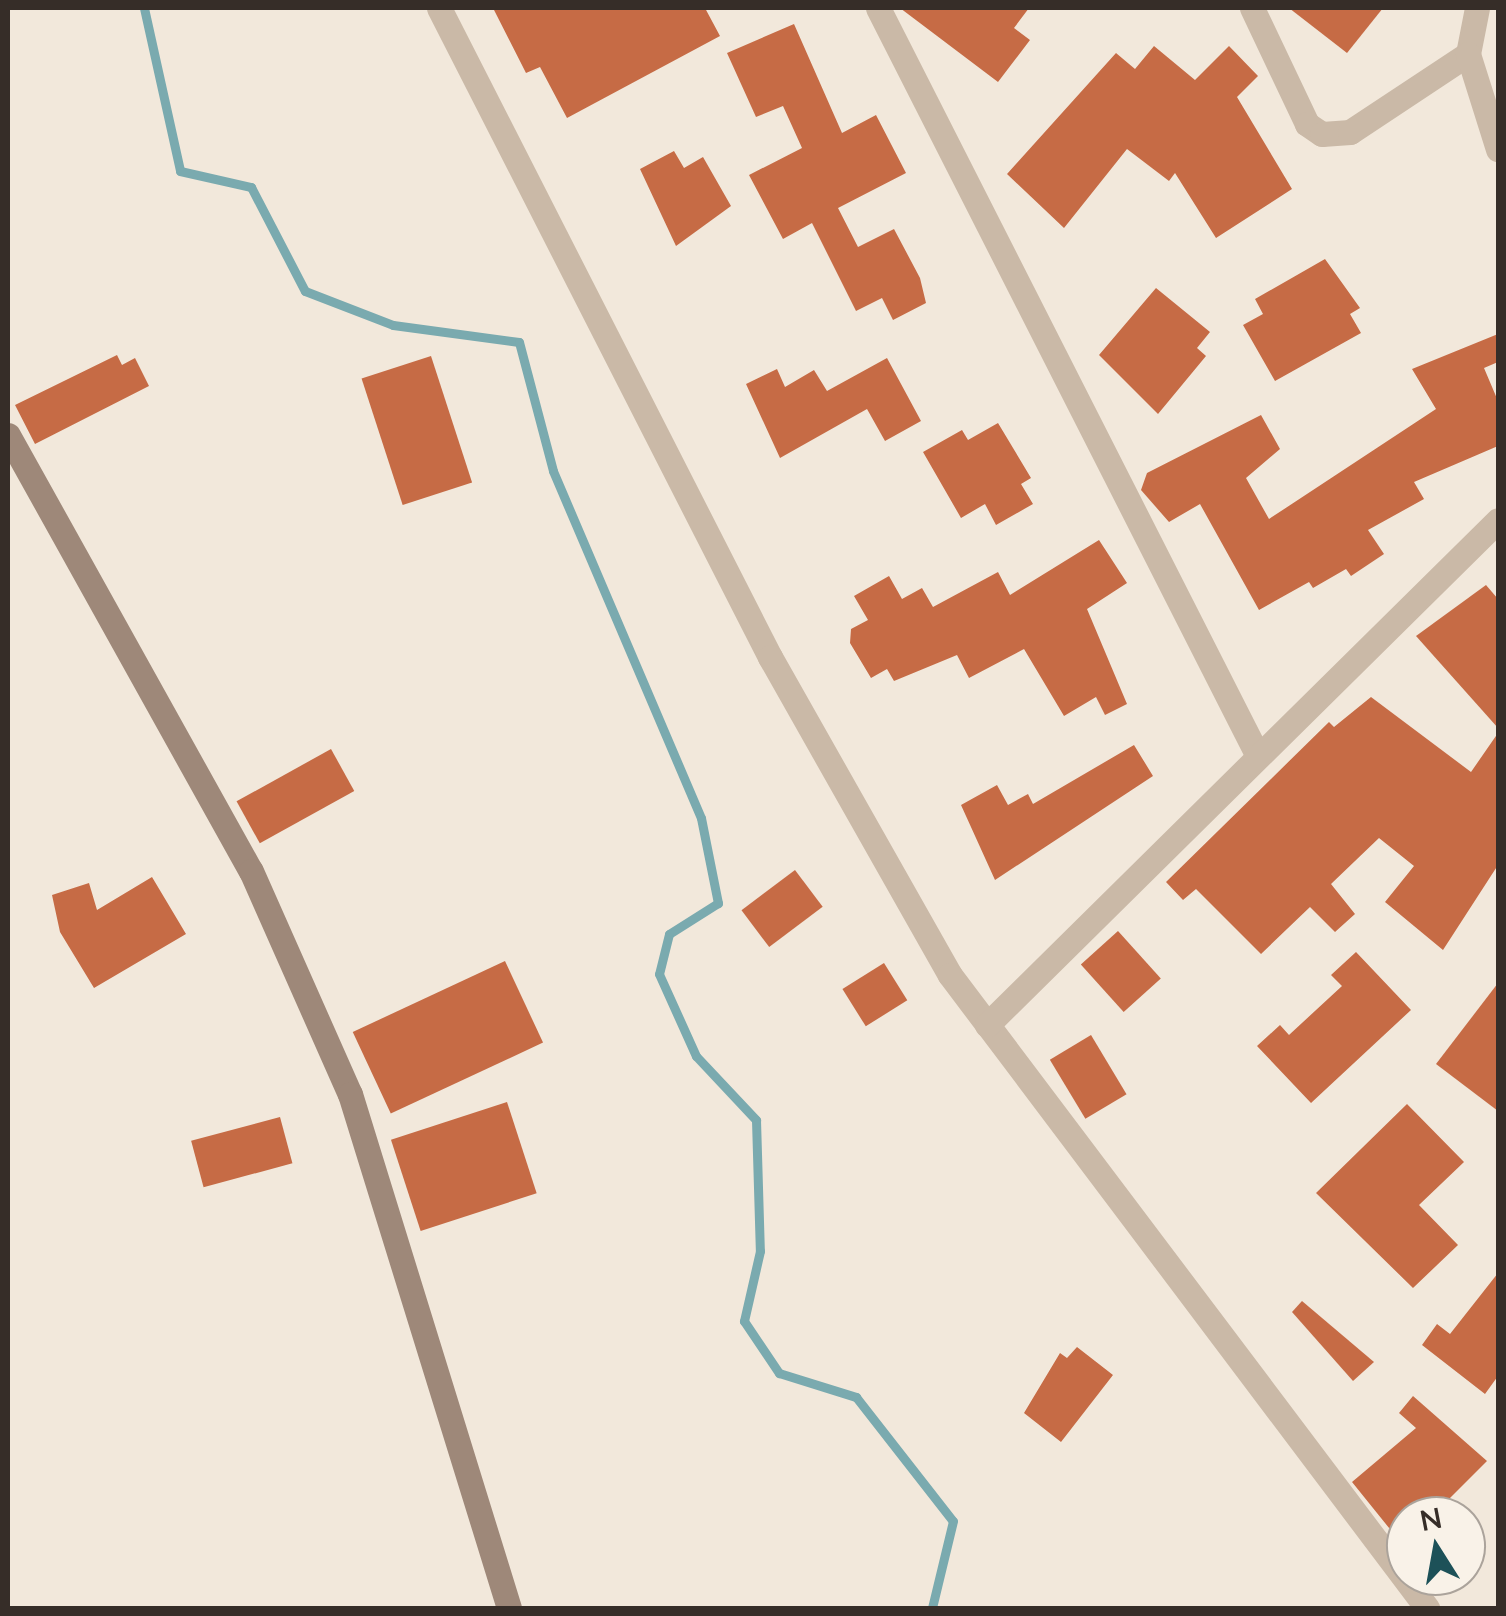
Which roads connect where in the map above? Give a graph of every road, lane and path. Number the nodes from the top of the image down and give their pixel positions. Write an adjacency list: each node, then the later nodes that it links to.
1 (439, 8): 10 (street)
2 (878, 8): 9 (street)
3 (1252, 8): 5 (street)
4 (1478, 8): 5 (street)
5 (1468, 54): 6 (street)
6 (1498, 149)
7 (8, 436): 11 (street)
8 (1498, 520): 9 (street)
9 (1257, 754): 10 (street)
10 (987, 1025): 12 (street)
11 (509, 1608)
12 (1427, 1608)

